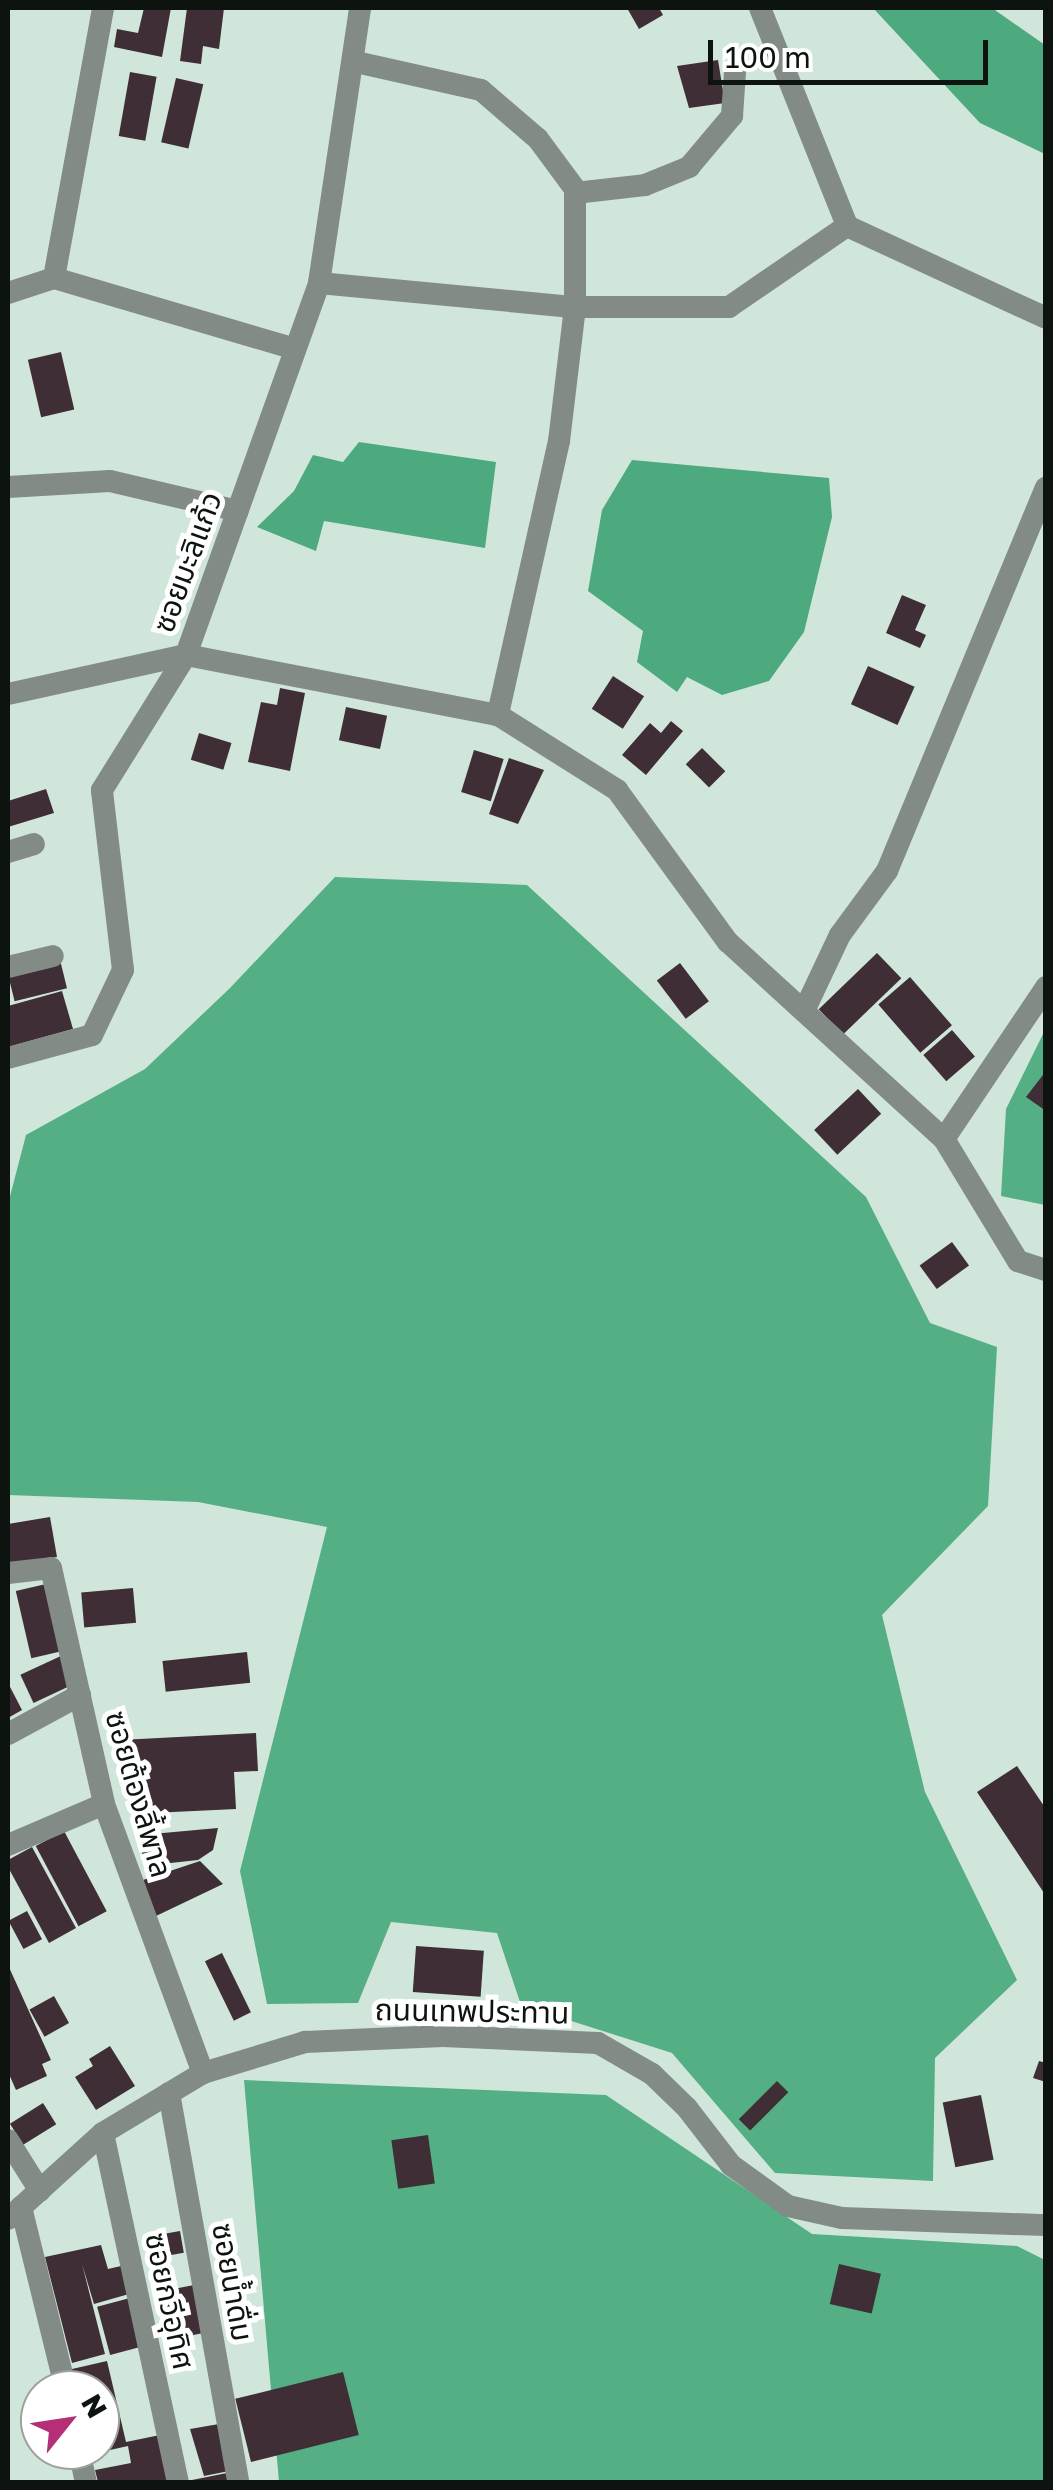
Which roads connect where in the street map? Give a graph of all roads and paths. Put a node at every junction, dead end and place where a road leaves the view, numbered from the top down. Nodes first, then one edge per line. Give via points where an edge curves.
1 (103, 8) edge
2 (360, 8) edge
3 (760, 8) edge
4 (356, 62) junction
5 (735, 72) dead end
6 (576, 193) junction
7 (847, 226) junction
8 (54, 278) junction
9 (319, 283) junction
10 (8, 293) edge
11 (575, 308) junction
12 (1046, 318) edge
13 (295, 349) junction
14 (8, 487) edge
15 (1046, 488) edge
16 (238, 511) junction
17 (186, 655) junction
18 (8, 694) edge
19 (498, 715) junction
20 (34, 844) dead end
21 (8, 852) edge
22 (52, 956) dead end
23 (8, 967) edge
24 (1046, 987) edge
25 (804, 1011) junction
26 (8, 1058) edge
27 (944, 1138) junction
28 (1046, 1270) edge
29 (8, 1574) edge
30 (80, 1694) junction
31 (8, 1734) edge
32 (104, 1804) junction
33 (8, 1845) edge
34 (203, 2073) junction
35 (169, 2093) junction
36 (103, 2133) junction
37 (8, 2140) edge
38 (40, 2191) junction
39 (14, 2213) edge
40 (1045, 2221) edge
41 (60, 2370) edge
42 (178, 2482) edge
43 (238, 2482) edge

1 - 8 street
2 - 4 street, ซอยมะลิแก้ว
3 - 7 street
4 - 6 street via 481,90 538,139
4 - 9 street, ซอยมะลิแก้ว
5 - 6 street via 732,116 688,167 644,185
6 - 11 street
7 - 11 street via 730,307
7 - 12 street
8 - 10 street
8 - 13 street
9 - 11 street
9 - 13 street, ซอยมะลิแก้ว
11 - 19 street via 558,441
13 - 16 street, ซอยมะลิแก้ว
14 - 16 street via 110,481
15 - 25 street via 887,872 840,935
16 - 17 street, ซอยมะลิแก้ว
17 - 18 street
17 - 19 street
17 - 26 street, ซอยมะลิแก้ว via 102,790 123,970 92,1035
19 - 25 street via 617,790 728,942
20 - 21 street
22 - 23 street
24 - 27 street
25 - 27 street
27 - 28 street via 1018,1260
29 - 30 street, ซอยต้องลี้พาล via 51,1568
30 - 31 street
30 - 32 street, ซอยต้องลี้พาล
32 - 33 street
32 - 34 street, ซอยต้องลี้พาล
34 - 35 street, ถนนเทพประทาน
34 - 40 street, ถนนเทพประทาน via 305,2042 443,2036 598,2043 652,2074 731,2166 788,2206 842,2218
35 - 36 street, ถนนเทพประทาน
35 - 43 street, ซอยน้ำดื่ม
36 - 38 street, ถนนเทพประทาน
36 - 42 street, ซอยกวีอุทิศ
37 - 38 street
38 - 39 street, ถนนเทพประทาน
39 - 41 street

